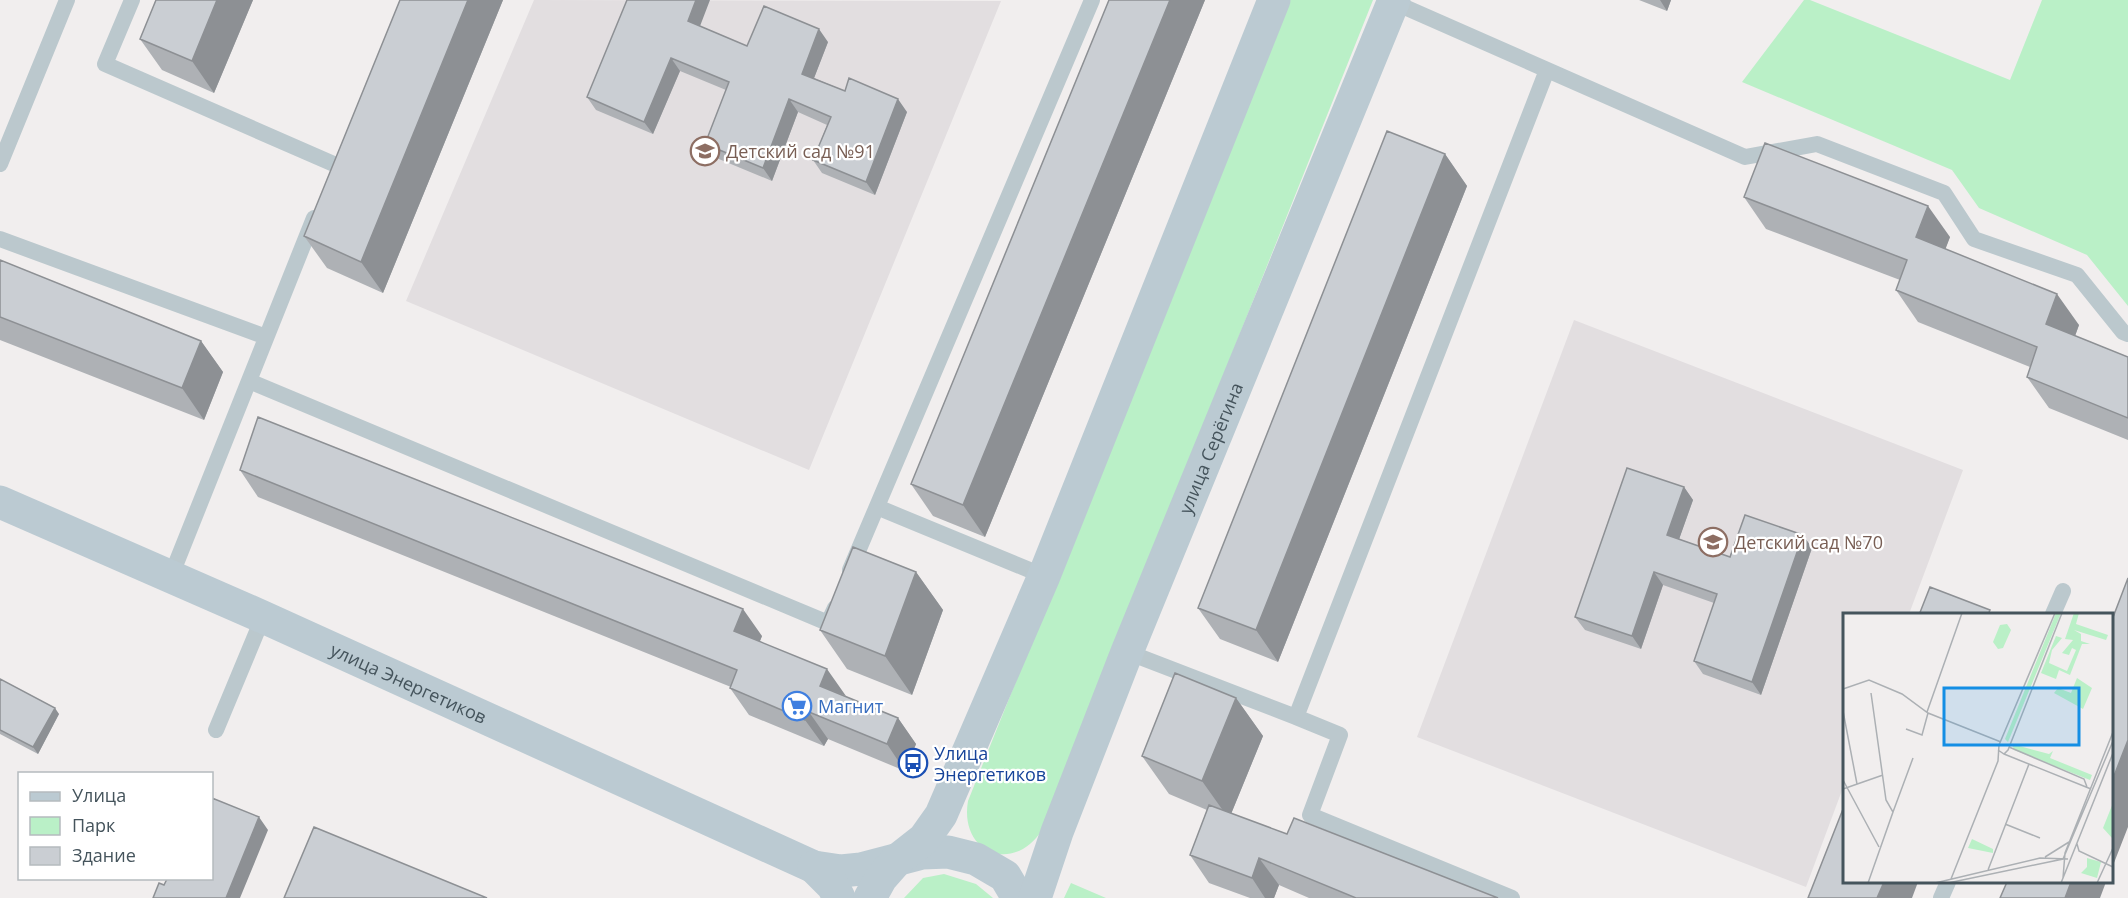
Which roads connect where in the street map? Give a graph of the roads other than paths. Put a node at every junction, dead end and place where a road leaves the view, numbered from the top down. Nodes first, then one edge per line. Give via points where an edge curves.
1 (67, 0) edge
2 (132, 0) edge
3 (1092, 0) edge
4 (1274, 0) edge
5 (1393, 1) edge
6 (1547, 70) junction
7 (0, 164) edge
8 (336, 165) edge
9 (318, 208) edge
10 (0, 239) edge
11 (2128, 334) edge
12 (266, 337) junction
13 (249, 381) junction
14 (0, 502) edge
15 (877, 507) junction
16 (171, 576) junction
17 (1044, 576) junction
18 (2063, 591) dead end
19 (2054, 613) edge
20 (263, 617) junction
21 (1128, 652) junction
22 (1296, 717) junction
23 (216, 730) dead end
24 (896, 861) junction
25 (814, 867) junction
26 (1948, 883) edge
27 (839, 898) edge
28 (870, 898) edge
29 (1018, 898) edge
30 (1035, 898) edge
31 (1512, 898) edge
32 (1941, 898) edge

1 - 7 lane
2 - 8 lane via 105,64
3 - 15 lane
4 - 17 main road
5 - 6 lane
5 - 21 main road, улица Серёгина
6 - 11 lane via 1744,157 1817,144 1944,193 1974,239 2077,275
6 - 22 lane
9 - 12 lane
10 - 12 lane
12 - 13 lane
13 - 15 lane via 828,623
13 - 16 lane
14 - 16 main road, улица Энергетиков
15 - 17 lane
16 - 20 main road, улица Энергетиков
17 - 24 main road via 941,815 924,839
18 - 19 lane
20 - 23 lane
20 - 25 main road, улица Энергетиков
21 - 22 lane
21 - 30 main road, улица Серёгина
22 - 31 lane via 1340,735 1310,815
24 - 25 main road via 841,871
24 - 28 main road
24 - 29 main road via 922,853 948,852 976,859 1005,876
25 - 27 main road
26 - 32 lane

